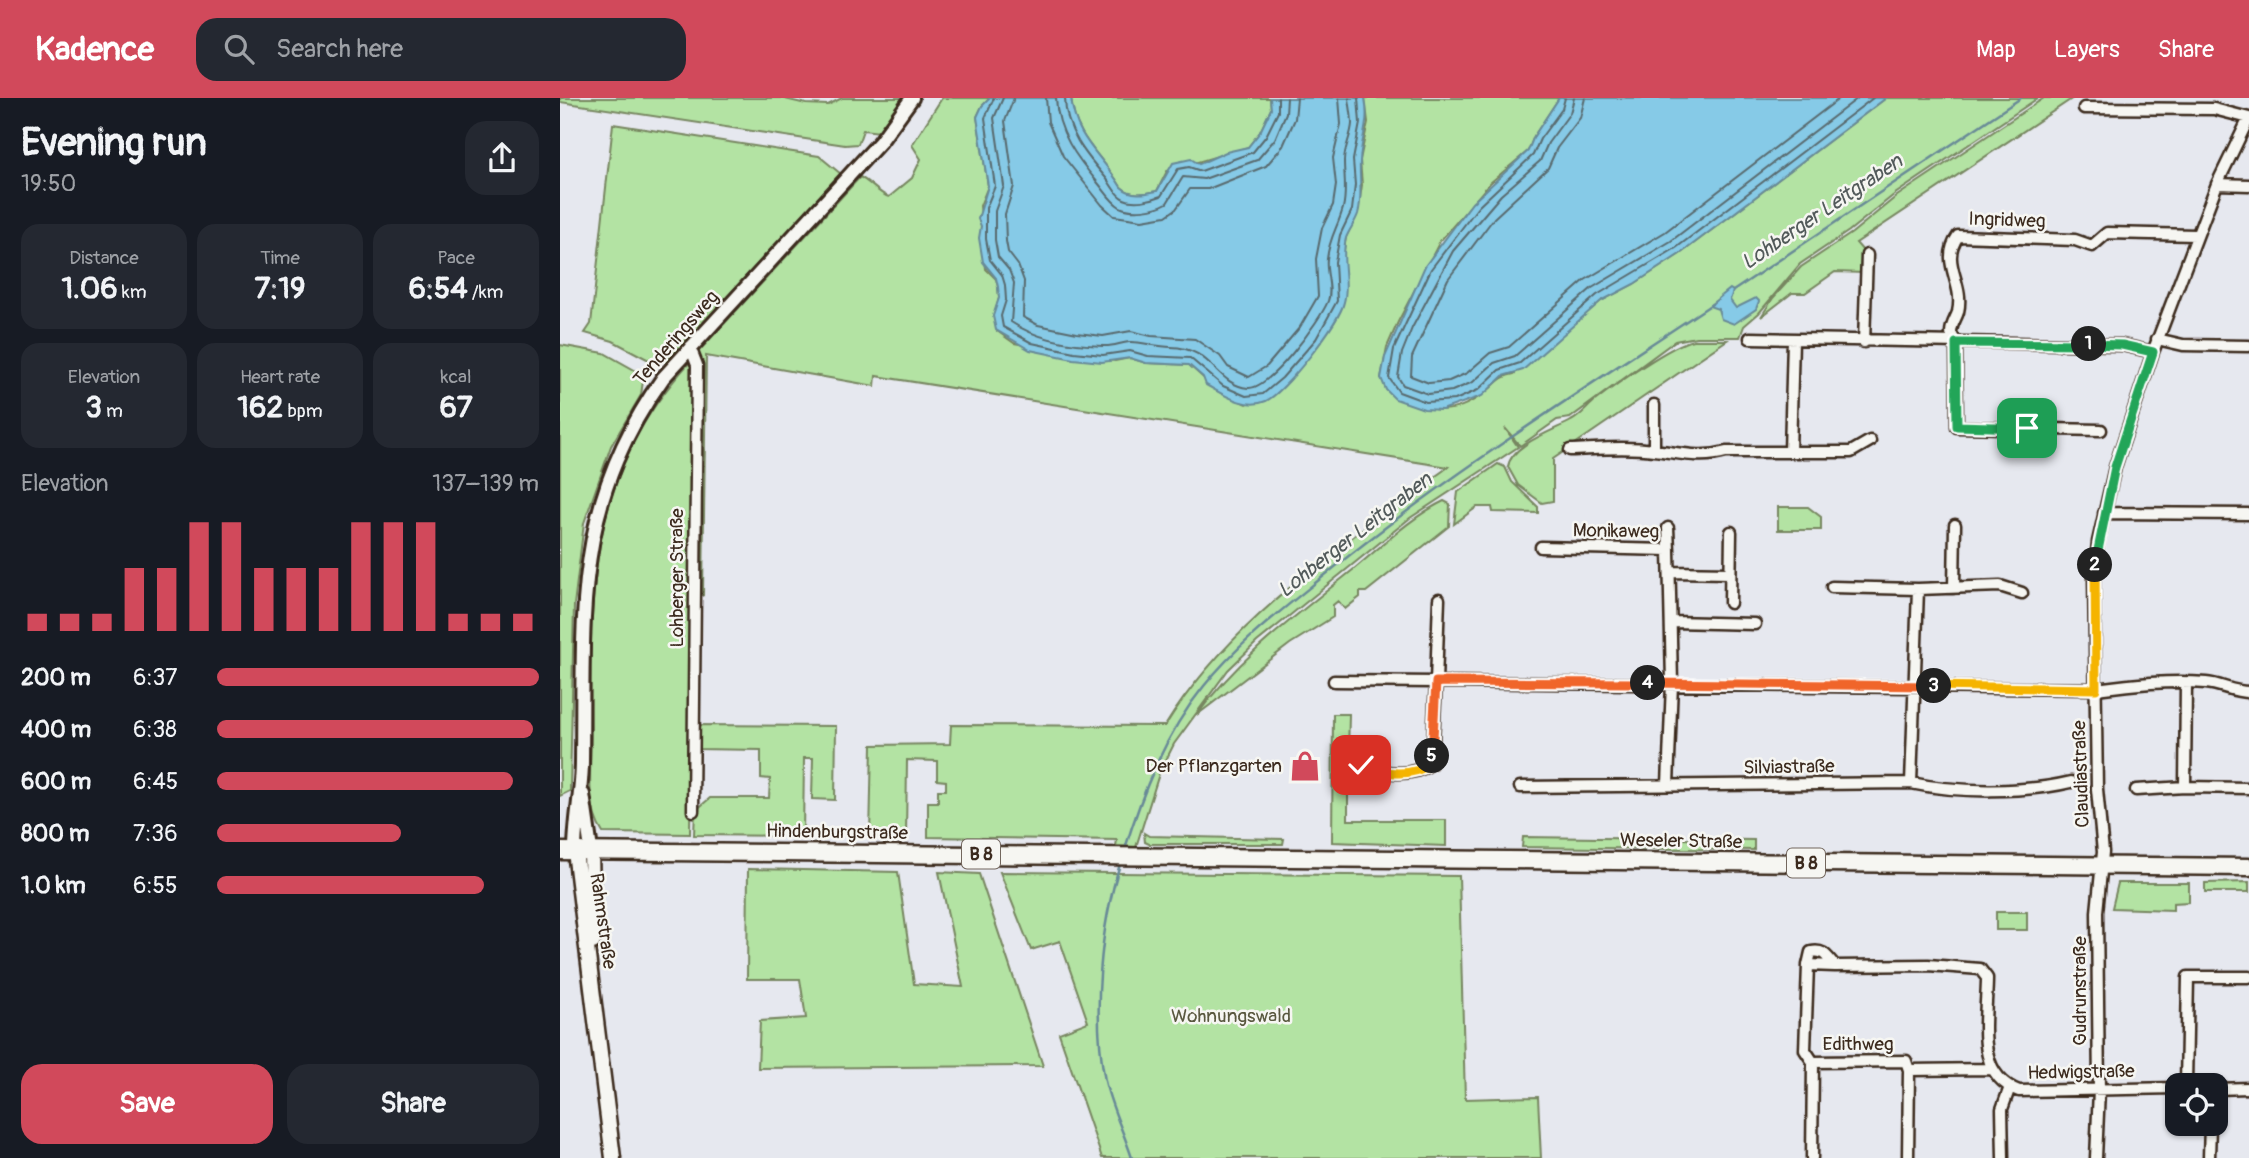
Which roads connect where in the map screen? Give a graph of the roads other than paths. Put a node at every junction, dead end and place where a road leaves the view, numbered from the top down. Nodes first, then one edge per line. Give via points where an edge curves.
1 (912, 98) edge
2 (2084, 108) dead end
3 (2249, 118) edge
4 (2217, 184) junction
5 (2249, 185) edge
6 (2196, 235) junction
7 (1867, 255) dead end
8 (1750, 338) dead end
9 (2157, 339) junction
10 (1793, 340) junction
11 (1864, 342) junction
12 (1956, 343) junction
13 (2249, 346) edge
14 (690, 347) junction
15 (2153, 352) junction
16 (1654, 405) dead end
17 (2101, 430) dead end
18 (1870, 441) dead end
19 (1570, 450) dead end
20 (1654, 450) junction
21 (1790, 452) junction
22 (2104, 513) junction
23 (2249, 514) edge
24 (1955, 525) dead end
25 (1668, 528) dead end
26 (1731, 532) dead end
27 (1541, 547) dead end
28 (1669, 550) junction
29 (1671, 572) junction
30 (1730, 573) junction
31 (1832, 587) dead end
32 (1954, 588) junction
33 (1918, 589) junction
34 (2022, 593) dead end
35 (1439, 599) dead end
36 (1730, 603) dead end
37 (1671, 622) junction
38 (1755, 624) dead end
39 (1334, 681) dead end
40 (1436, 682) junction
41 (2186, 682) junction
42 (1672, 683) junction
43 (1912, 686) junction
44 (2096, 689) junction
45 (2249, 692) edge
46 (1361, 765) dead end
47 (2071, 782) dead end
48 (1911, 783) junction
49 (1668, 785) junction
50 (1520, 786) dead end
51 (2185, 787) junction
52 (2249, 788) edge
53 (2136, 790) dead end
54 (693, 811) dead end
55 (575, 851) edge
56 (1113, 856) joint
57 (2102, 866) junction
58 (2249, 867) edge
59 (2249, 978) edge
60 (1813, 1062) junction
61 (1991, 1069) junction
62 (1909, 1070) junction
63 (2186, 1073) edge
64 (2010, 1087) junction
65 (2165, 1088) edge
66 (2249, 1088) edge
67 (2228, 1089) edge
68 (2099, 1090) junction
69 (2210, 1136) edge
70 (613, 1158) edge
71 (1812, 1158) edge
72 (1908, 1158) edge
73 (2003, 1158) edge
74 (2096, 1158) edge
75 (2209, 1158) edge

1 - 14 street, Tenderingsweg via 886,135
2 - 3 street, Claudiastraße via 2214,109
3 - 4 street, Claudiastraße
4 - 5 street
4 - 6 street, Claudiastraße
6 - 9 street, Claudiastraße
6 - 12 street, Ingridweg via 2107,233 2092,246 2075,240 1958,236 1950,248 1957,282 1958,311 1951,333
7 - 11 street
8 - 10 street
9 - 13 street via 2183,345
9 - 15 street, Claudiastraße
10 - 11 street
10 - 21 street
11 - 12 street
12 - 15 street via 2122,345
12 - 17 street via 1957,426
14 - 54 street, Lohberger Straße via 697,365
14 - 55 street, Tenderingsweg via 637,414 595,517 585,580 582,784
15 - 22 street, Claudiastraße
16 - 20 street
18 - 21 street via 1852,452
19 - 20 street
20 - 21 street via 1711,456
22 - 23 street
22 - 44 street, Claudiastraße via 2094,578
24 - 32 street
25 - 28 street
26 - 30 street
27 - 28 street, Monikaweg
28 - 29 street, Monikaweg
29 - 30 street
29 - 37 street, Monikaweg
30 - 36 street
31 - 33 street
32 - 33 street
32 - 34 street via 2000,586
33 - 43 street
35 - 40 street
37 - 38 street
37 - 42 street, Monikaweg
39 - 40 street
40 - 42 street
40 - 46 street via 1432,763 1421,772 1380,772
41 - 44 street
41 - 45 street
41 - 51 street
42 - 43 street
42 - 49 street
43 - 44 street
43 - 48 street
44 - 57 street, Claudiastraße
47 - 48 street, Silviastraße via 2043,789
48 - 49 street, Silviastraße
49 - 50 street, Silviastraße
51 - 52 street
51 - 53 street
55 - 56 main road, Hindenburgstraße / B 8
55 - 70 main road, Rahmstraße
56 - 57 main road, Weseler Straße / B 8
57 - 58 main road, Weseler Straße / B 8
57 - 68 street, Gudrunstraße via 2097,912
59 - 63 street via 2188,977
60 - 61 street via 1805,1050 1808,965 1811,952 1818,951 1835,966 1980,969 1987,978 1986,1053
60 - 62 street, Edithweg via 1906,1061
60 - 71 street, Edithweg
61 - 62 street, Edithweg
61 - 64 street, Hedwigstraße
62 - 72 street, Edithweg
64 - 68 street, Hedwigstraße via 2019,1091
64 - 73 street via 2002,1109
65 - 68 street, Hedwigstraße
66 - 67 street
68 - 74 street, Gudrunstraße
69 - 75 street

